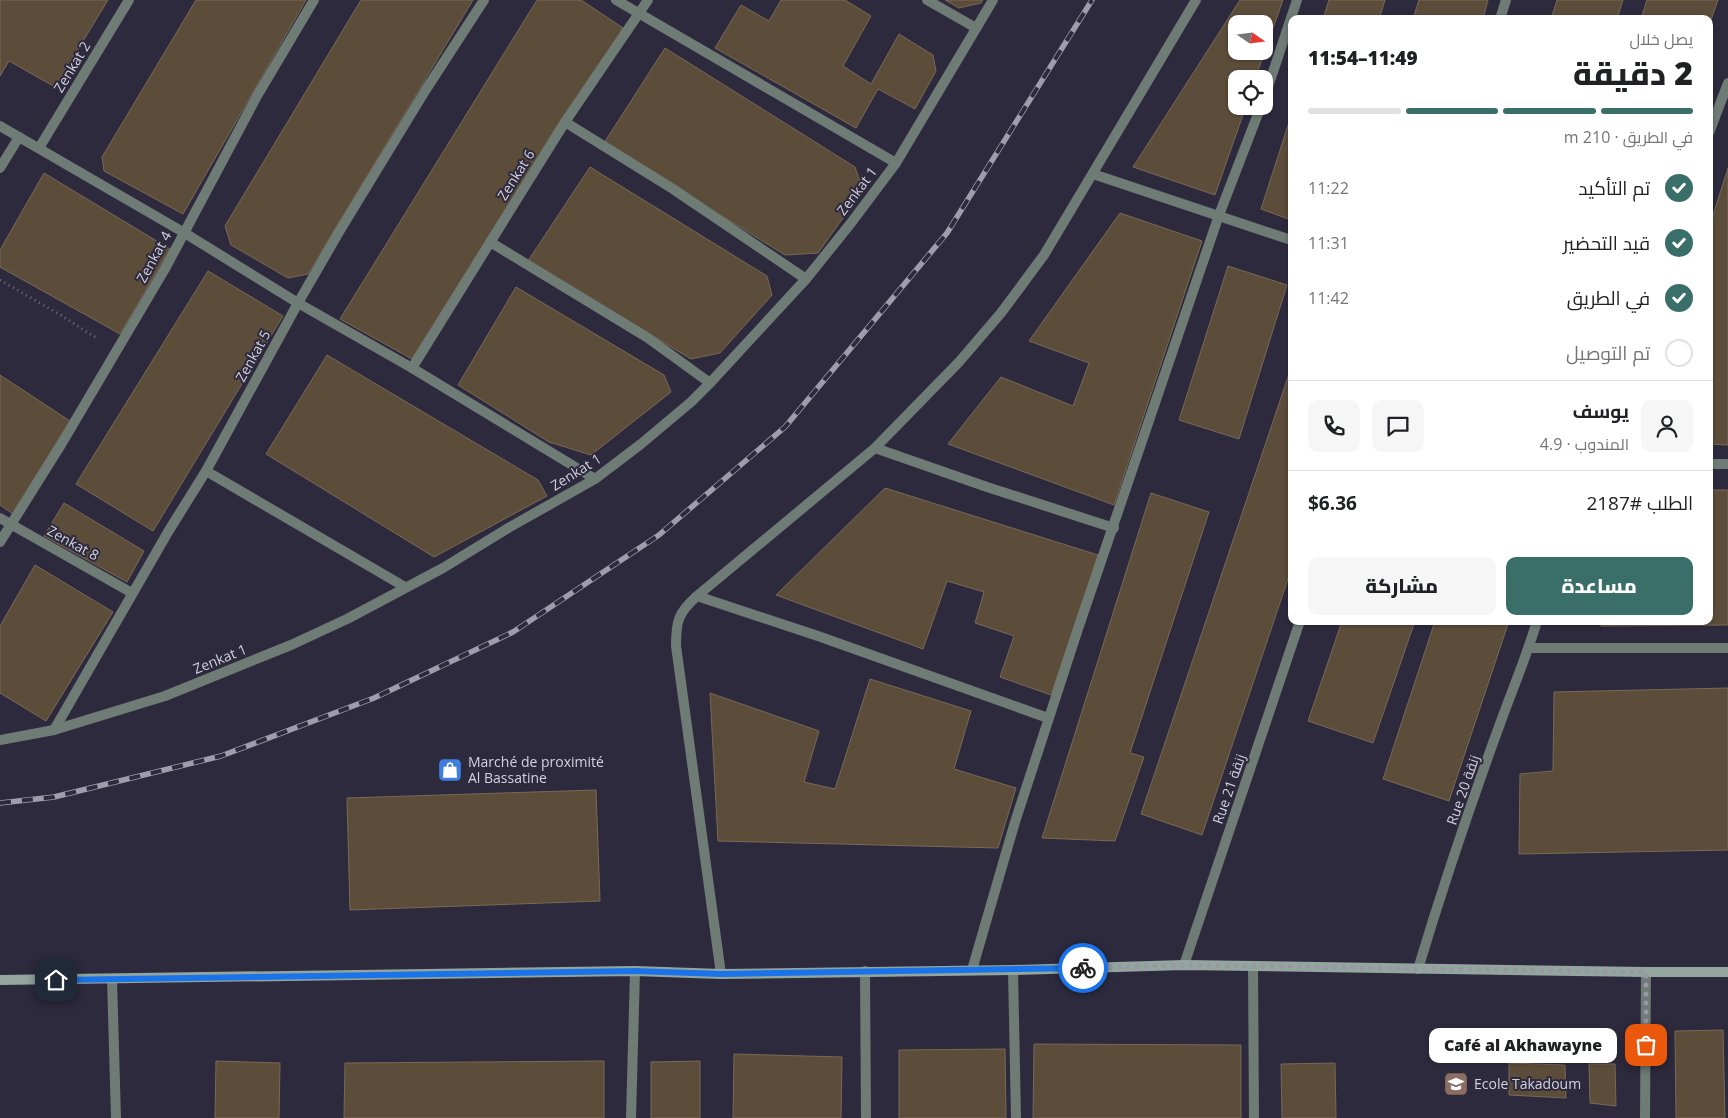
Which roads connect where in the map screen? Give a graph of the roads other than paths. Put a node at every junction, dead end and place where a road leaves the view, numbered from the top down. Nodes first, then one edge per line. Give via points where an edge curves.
1 (128, 0) edge
2 (314, 0) edge
3 (484, 0) edge
4 (616, 0) edge
5 (648, 0) edge
6 (927, 0) edge
7 (993, 0) edge
8 (1196, 0) edge
9 (1297, 0) edge
10 (1506, 0) edge
11 (638, 14) junction
12 (1292, 15) edge
13 (1501, 15) edge
14 (1288, 27) edge
15 (976, 28) junction
16 (1273, 73) edge
17 (1728, 83) edge
18 (1258, 115) edge
19 (565, 122) junction
20 (1713, 122) edge
21 (0, 126) edge
22 (19, 137) junction
23 (39, 148) junction
24 (896, 164) junction
25 (0, 168) edge
26 (1093, 174) junction
27 (1219, 215) junction
28 (183, 232) junction
29 (1288, 239) edge
30 (490, 242) junction
31 (806, 278) junction
32 (298, 303) junction
33 (412, 368) junction
34 (710, 383) junction
35 (875, 448) junction
36 (1713, 464) edge
37 (1728, 464) edge
38 (206, 471) junction
39 (595, 479) junction
40 (0, 518) edge
41 (10, 524) junction
42 (1114, 528) junction
43 (0, 542) edge
44 (405, 587) junction
45 (132, 593) junction
46 (697, 596) junction
47 (1299, 625) edge
48 (1536, 625) edge
49 (1529, 648) junction
50 (1728, 648) edge
51 (1048, 718) junction
52 (54, 730) junction
53 (0, 740) edge
54 (1184, 965) junction
55 (1253, 966) junction
56 (1418, 969) junction
57 (972, 970) junction
58 (1013, 970) junction
59 (635, 971) junction
60 (865, 971) junction
61 (1646, 972) junction
62 (1728, 972) edge
63 (721, 974) junction
64 (112, 979) junction
65 (0, 980) edge
66 (116, 1118) edge
67 (631, 1118) edge
68 (866, 1118) edge
69 (1016, 1118) edge
70 (1254, 1118) edge
71 (1645, 1118) edge

1 - 23 street, Zenkat 2
2 - 28 street, Zenkat 4
3 - 32 street, Zenkat 5 via 420,99
4 - 11 street
5 - 11 street, Zenkat 6
6 - 15 street
7 - 15 street, Zenkat 1
8 - 26 street
9 - 12 street
10 - 13 street
11 - 19 street, Zenkat 6
11 - 24 street
14 - 16 street
15 - 24 street, Zenkat 1
17 - 20 street
18 - 27 street
19 - 30 street, Zenkat 6
19 - 31 street
21 - 22 street
22 - 23 street
22 - 25 street
23 - 28 street
24 - 31 street, Zenkat 1
26 - 27 street
26 - 35 street via 1044,255 1001,313 959,362
27 - 29 street
27 - 42 street
28 - 32 street
28 - 41 street, Zenkat 4 via 117,351
30 - 33 street, Zenkat 6
30 - 34 street via 648,338
31 - 34 street, Zenkat 1
32 - 33 street
32 - 38 street, Zenkat 5
33 - 39 street
34 - 39 street, Zenkat 1 via 692,402
35 - 42 street
35 - 46 street
36 - 37 street
38 - 44 street
38 - 45 street, Zenkat 5
39 - 44 street, Zenkat 1
40 - 41 street, Zenkat 8
41 - 43 street, Zenkat 4
41 - 45 street, Zenkat 8
42 - 51 street
44 - 52 street, Zenkat 1 via 291,646 165,696
45 - 52 street, Zenkat 5
46 - 51 street
46 - 63 street via 682,611 676,627 676,646
47 - 54 street, Rue 21 زنقة
48 - 49 street, Rue 20 زنقة
49 - 50 street
49 - 56 street, Rue 20 زنقة via 1443,886
51 - 57 street
52 - 53 street, Zenkat 1
54 - 55 main road
54 - 58 main road
55 - 56 main road
55 - 70 street
56 - 61 main road
57 - 58 main road
57 - 60 main road
58 - 69 street
59 - 63 main road
59 - 64 main road
59 - 67 street
60 - 63 main road
60 - 68 street
61 - 62 main road
61 - 71 street
64 - 65 main road
64 - 66 street

